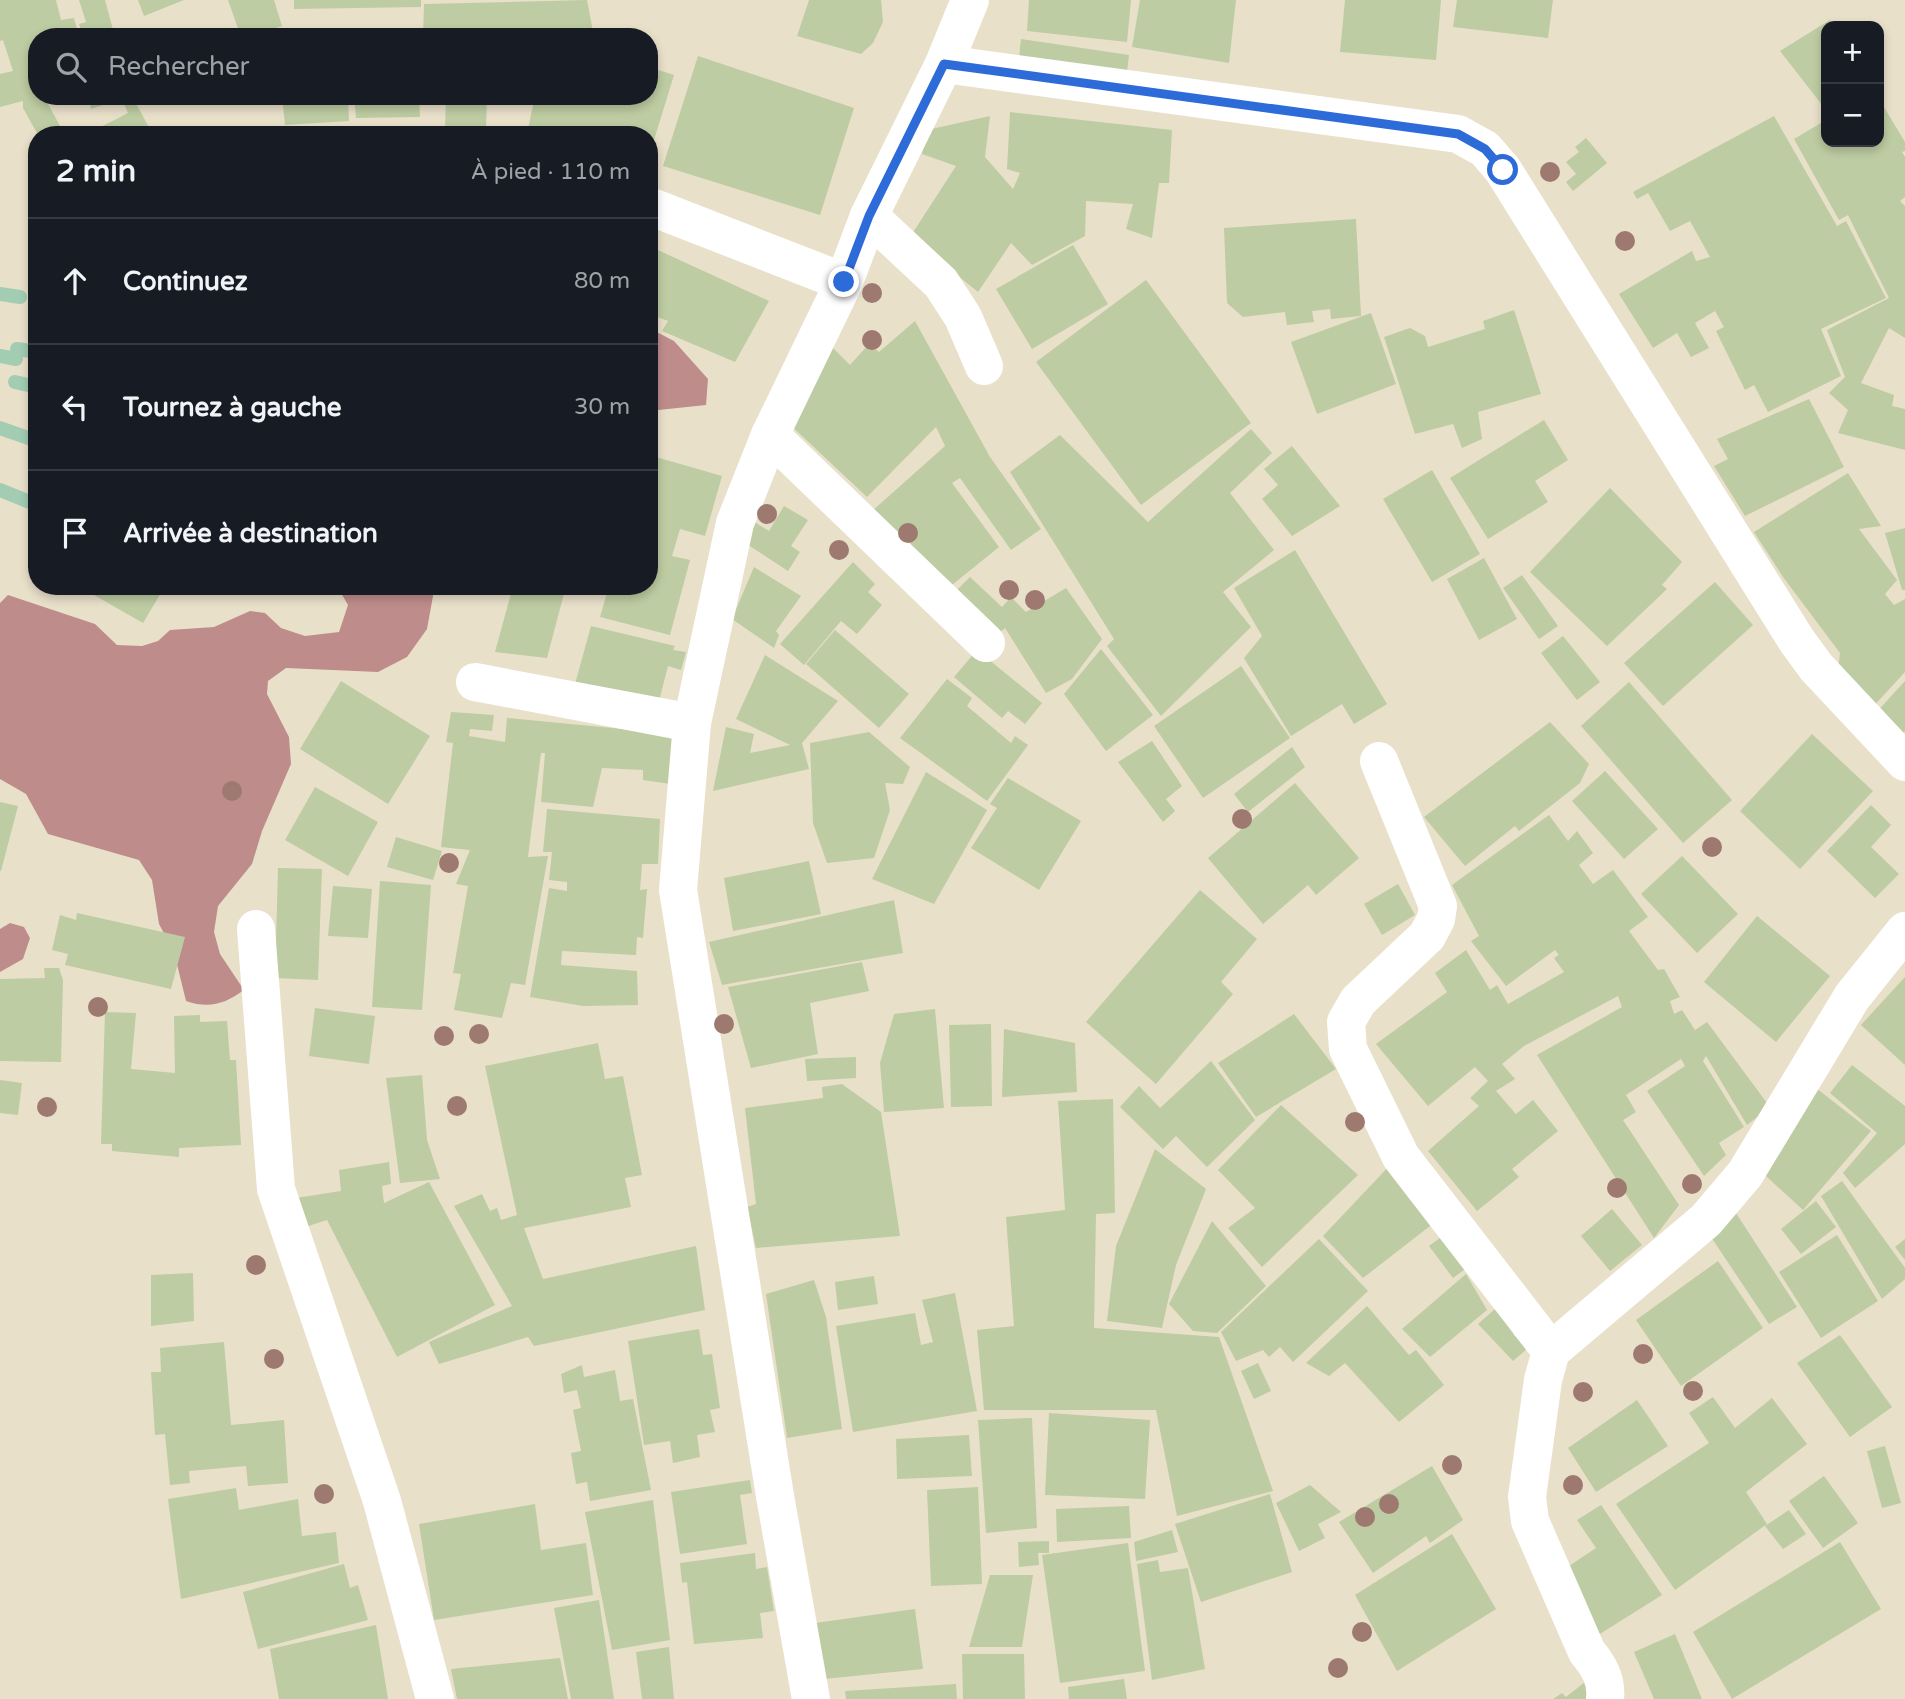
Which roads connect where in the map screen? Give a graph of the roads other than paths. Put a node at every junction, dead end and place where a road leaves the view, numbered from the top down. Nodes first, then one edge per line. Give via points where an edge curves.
1 (970, 0) edge
2 (944, 64) junction
3 (658, 210) edge
4 (869, 216) junction
5 (844, 282) junction
6 (984, 366) dead end
7 (770, 435) junction
8 (986, 643) dead end
9 (475, 682) dead end
10 (692, 723) junction
11 (1380, 761) dead end
12 (1905, 762) edge
13 (256, 929) dead end
14 (1905, 931) edge
15 (1551, 1351) junction
16 (435, 1699) edge
17 (811, 1699) edge
18 (1605, 1699) edge

1 - 2 street
2 - 4 street
2 - 12 street via 1458,134 1485,149 1503,170 1815,667
3 - 5 street
4 - 5 street
4 - 6 street via 941,283 963,317
5 - 7 street
7 - 8 street
7 - 10 street via 735,523
9 - 10 street
10 - 17 street via 678,890
11 - 15 street via 1438,906 1427,936 1358,1002 1346,1022 1348,1049 1401,1157
13 - 16 street via 276,1189 382,1501
14 - 15 street via 1852,997 1745,1174 1706,1220
15 - 18 street via 1527,1497 1530,1521 1587,1652 1599,1665

